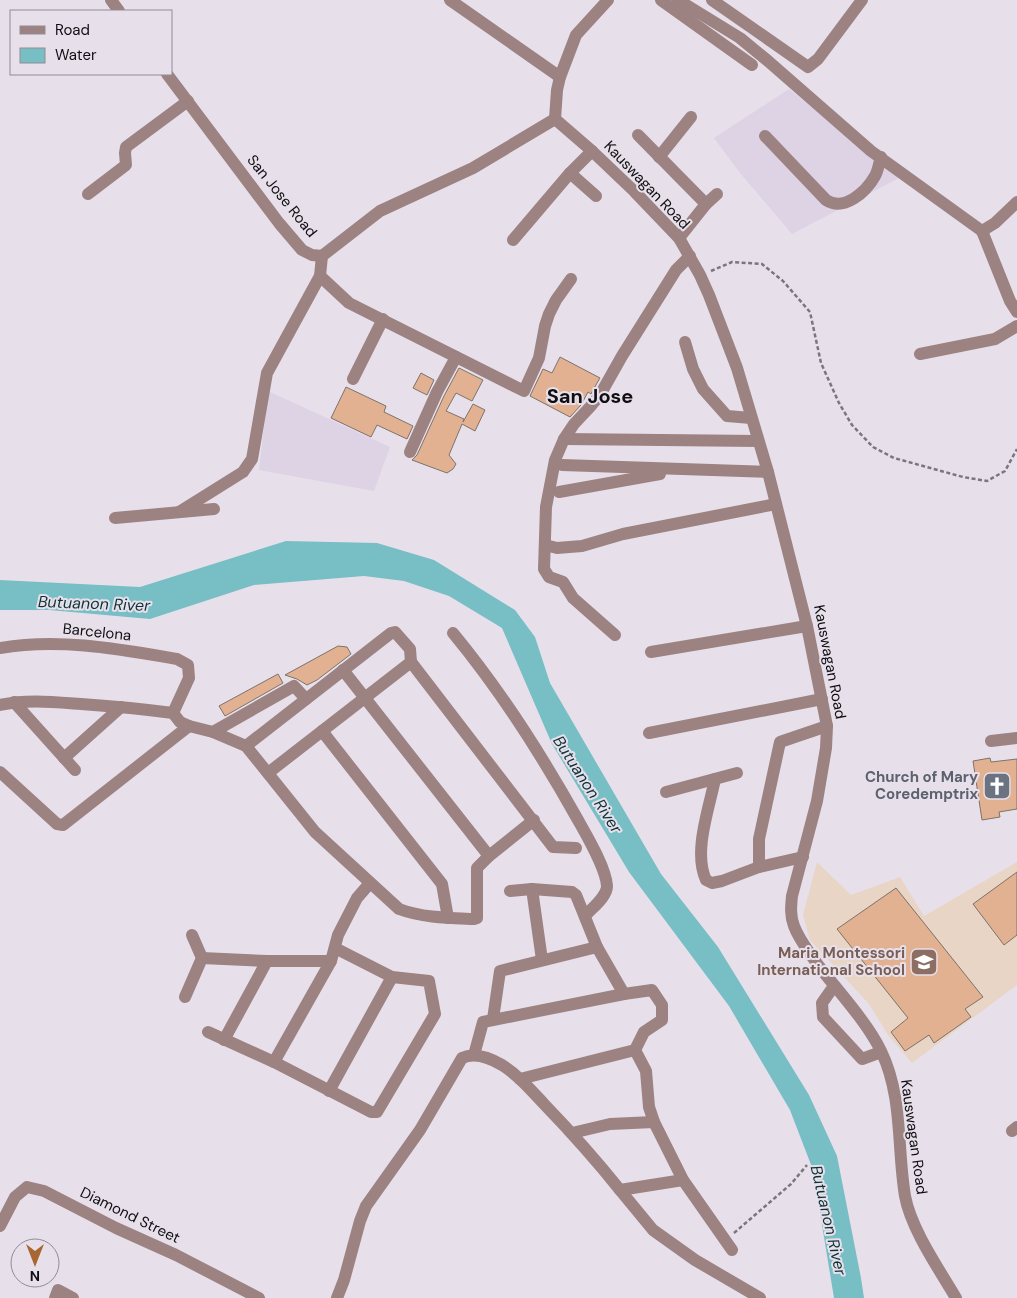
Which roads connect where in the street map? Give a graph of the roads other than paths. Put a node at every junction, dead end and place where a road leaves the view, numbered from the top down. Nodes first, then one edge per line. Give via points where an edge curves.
1 (111, 0) edge
2 (450, 0) edge
3 (608, 0) edge
4 (661, 0) edge
5 (678, 0) edge
6 (712, 0) edge
7 (862, 0) edge
8 (119, 10) edge
9 (752, 65) dead end
10 (168, 75) edge
11 (560, 77) junction
12 (188, 101) junction
13 (691, 117) dead end
14 (555, 119) junction
15 (638, 135) dead end
16 (765, 136) dead end
17 (592, 151) junction
18 (659, 156) junction
19 (881, 157) junction
20 (570, 173) junction
21 (88, 194) dead end
22 (717, 194) dead end
23 (596, 196) dead end
24 (1017, 202) edge
25 (706, 204) junction
26 (982, 231) junction
27 (679, 238) junction
28 (513, 240) dead end
29 (322, 256) junction
30 (690, 256) junction
31 (320, 276) junction
32 (571, 279) dead end
33 (1017, 312) edge
34 (383, 320) junction
35 (1017, 326) edge
36 (686, 342) dead end
37 (920, 354) dead end
38 (456, 357) junction
39 (353, 379) dead end
40 (751, 418) junction
41 (564, 439) junction
42 (758, 441) junction
43 (410, 452) dead end
44 (562, 465) dead end
45 (587, 466) junction
46 (685, 470) junction
47 (768, 472) junction
48 (585, 488) junction
49 (559, 492) dead end
50 (776, 504) junction
51 (214, 509) dead end
52 (178, 512) junction
53 (114, 518) dead end
54 (545, 544) junction
55 (808, 626) junction
56 (453, 633) dead end
57 (615, 635) dead end
58 (0, 648) edge
59 (652, 652) dead end
60 (411, 662) junction
61 (343, 670) junction
62 (364, 698) junction
63 (306, 699) junction
64 (822, 699) junction
65 (14, 702) junction
66 (0, 705) edge
67 (121, 707) junction
68 (173, 713) junction
69 (189, 726) junction
70 (827, 726) junction
71 (322, 731) junction
72 (213, 732) junction
73 (649, 733) dead end
74 (1017, 738) edge
75 (991, 741) dead end
76 (246, 746) junction
77 (64, 758) junction
78 (76, 770) dead end
79 (0, 772) edge
80 (268, 773) junction
81 (737, 774) dead end
82 (715, 779) junction
83 (666, 792) dead end
84 (534, 820) junction
85 (576, 848) dead end
86 (489, 856) junction
87 (803, 857) junction
88 (759, 867) junction
89 (370, 883) junction
90 (532, 889) junction
91 (510, 891) dead end
92 (586, 916) junction
93 (448, 918) junction
94 (192, 935) dead end
95 (597, 947) junction
96 (335, 948) junction
97 (202, 958) junction
98 (542, 960) junction
99 (267, 961) junction
100 (331, 961) junction
101 (392, 976) junction
102 (834, 986) junction
103 (624, 994) junction
104 (185, 997) dead end
105 (493, 1019) junction
106 (208, 1032) dead end
107 (224, 1040) junction
108 (635, 1050) junction
109 (881, 1052) junction
110 (474, 1055) junction
111 (274, 1062) junction
112 (520, 1079) junction
113 (329, 1091) junction
114 (654, 1122) junction
115 (572, 1133) junction
116 (683, 1180) junction
117 (620, 1190) junction
118 (0, 1226) edge
119 (728, 1245) road end
120 (55, 1298) edge
121 (73, 1298) edge
122 (259, 1298) edge
123 (337, 1298) edge
124 (760, 1298) edge
125 (956, 1298) edge

1 - 8 street
2 - 11 street
3 - 11 street via 576,35
4 - 9 street
5 - 19 street via 740,38
6 - 7 street via 808,67 818,59
10 - 12 street, San Jose Road
11 - 14 street
12 - 21 street via 126,147 126,165
12 - 29 street, San Jose Road via 302,250
13 - 18 street
14 - 17 street, Kauswagan Road
14 - 29 street, San Jose Road via 473,168 380,212
15 - 18 street
16 - 19 street via 832,204 852,200 867,188 876,175
17 - 20 street
17 - 27 street, Kauswagan Road
18 - 25 street
19 - 26 street
20 - 23 street
20 - 28 street
22 - 25 street
24 - 26 street
25 - 27 street
26 - 33 street
27 - 30 street, Kauswagan Road
29 - 31 street
30 - 40 street, Kauswagan Road via 737,368
30 - 41 street via 676,270 600,395
31 - 34 street via 349,303
31 - 52 street via 267,373 252,459 243,472
32 - 38 street via 549,314 539,358 524,391
34 - 38 street
34 - 39 street
35 - 37 street via 995,339
36 - 40 street via 693,369 703,389 727,416
38 - 43 street
40 - 42 street, Kauswagan Road
41 - 42 street
41 - 54 street via 555,460 546,507
42 - 47 street, Kauswagan Road
44 - 45 street
45 - 46 street
45 - 48 street
46 - 47 street
46 - 48 street
47 - 50 street, Kauswagan Road
48 - 49 street
50 - 54 street via 623,534 582,546 556,548
50 - 55 street, Kauswagan Road
51 - 52 street
52 - 53 street
54 - 57 street via 546,574 563,582 573,598
55 - 59 street
55 - 64 street, Kauswagan Road
56 - 92 street via 483,668 530,736 587,836 607,887 606,893
58 - 68 street, Barcelona via 49,644 97,646 177,659 188,665 189,678
60 - 61 street via 410,649 395,632
60 - 62 street
60 - 84 street
61 - 62 street
61 - 63 street
62 - 71 street
62 - 86 street
63 - 72 street via 294,686
63 - 76 street
64 - 70 street, Kauswagan Road
64 - 73 street
65 - 66 street
65 - 67 street
65 - 77 street
67 - 68 street
67 - 77 street
68 - 69 street via 180,722
69 - 72 street
69 - 79 street via 63,825 57,824
70 - 87 street, Kauswagan Road via 822,776
70 - 88 street via 780,742 759,839
71 - 80 street
71 - 93 street via 442,884
72 - 76 street
74 - 75 street
76 - 80 street
77 - 78 street
80 - 89 street via 315,832
81 - 82 street
82 - 83 street
82 - 88 street via 700,851 701,870 706,880 722,882
84 - 85 street via 553,847
84 - 86 street
86 - 93 street via 476,870 477,918
87 - 88 street
87 - 102 street, Kauswagan Road via 792,896 794,926
89 - 93 street via 399,909 412,914
89 - 96 street via 357,898
90 - 91 street
90 - 92 street via 572,892
90 - 98 street
92 - 95 street
94 - 97 street
95 - 98 street
95 - 103 street
96 - 100 street
96 - 101 street
97 - 99 street
97 - 104 street
98 - 105 street via 500,971
99 - 100 street
99 - 107 street
100 - 111 street
101 - 113 street
101 - 113 street via 429,981 435,1014 377,1112
102 - 109 street, Kauswagan Road
102 - 109 street via 822,1003 823,1017 862,1059
103 - 105 street
103 - 108 street via 652,990 662,1004 662,1020 644,1032
105 - 110 street via 483,1022
106 - 107 street
107 - 111 street
108 - 112 street
108 - 114 street via 646,1071 649,1107
109 - 125 street, Kauswagan Road via 894,1092 905,1197 910,1215
110 - 112 street via 488,1058
110 - 123 street via 462,1058 420,1130 366,1206
111 - 113 street
112 - 115 street
114 - 115 street via 610,1124
114 - 116 street
115 - 117 street
116 - 117 street
116 - 119 street
117 - 124 street via 653,1230 695,1260
118 - 122 street, Diamond Street via 15,1197 27,1187 44,1191
120 - 121 street via 58,1290

